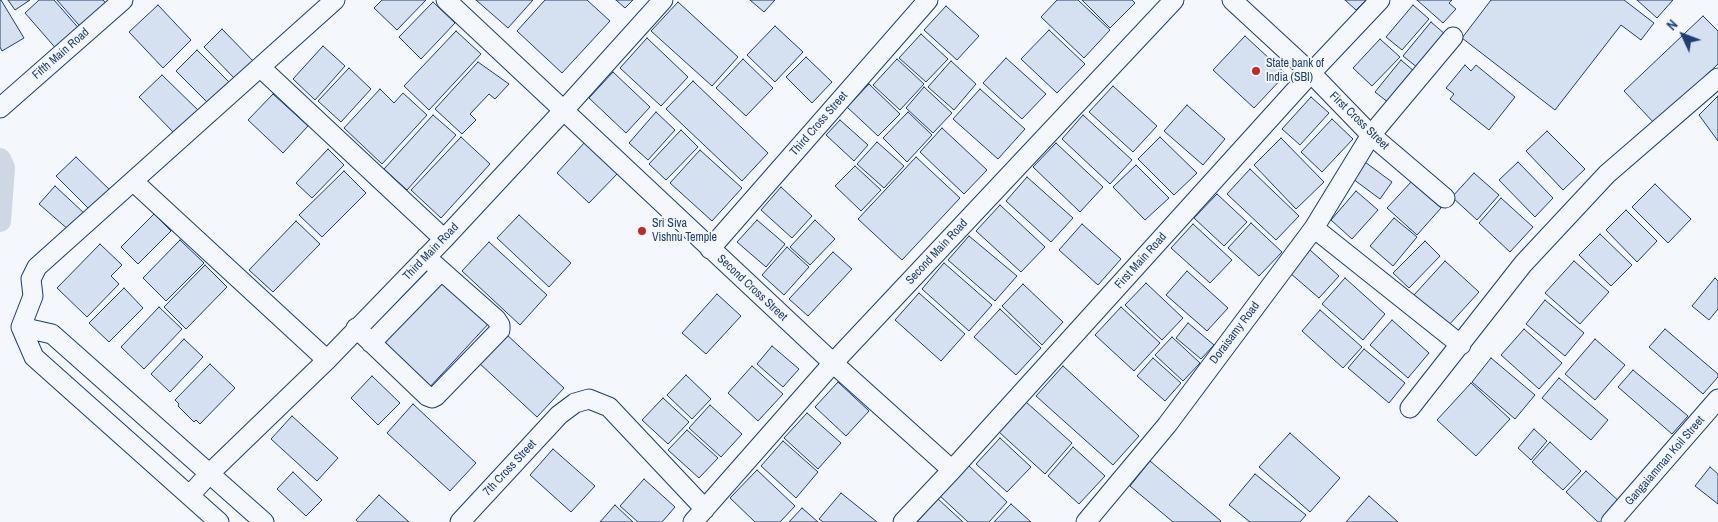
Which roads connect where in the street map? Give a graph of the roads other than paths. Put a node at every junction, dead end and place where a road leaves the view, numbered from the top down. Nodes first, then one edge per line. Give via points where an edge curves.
1 (123, 0) edge
2 (335, 0) edge
3 (446, 0) edge
4 (663, 0) edge
5 (928, 0) edge
6 (1174, 0) edge
7 (1232, 0) edge
8 (1380, 0) edge
9 (1453, 37) dead end
10 (260, 67) junction
11 (1311, 73) junction
12 (1718, 78) edge
13 (0, 108) edge
14 (563, 111) junction
15 (1371, 135) junction
16 (134, 182) junction
17 (1445, 198) dead end
18 (1314, 228) junction
19 (444, 239) junction
20 (710, 248) junction
21 (426, 257) junction
22 (441, 271) junction
23 (21, 327) junction
24 (356, 328) junction
25 (372, 343) junction
26 (1461, 345) junction
27 (327, 360) junction
28 (832, 363) junction
29 (1718, 399) edge
30 (1410, 408) dead end
31 (952, 470) junction
32 (210, 473) junction
33 (190, 496) junction
34 (699, 516) edge
35 (219, 522) edge
36 (264, 522) edge
37 (460, 522) edge
38 (903, 522) edge
39 (1086, 522) edge
40 (1612, 522) edge

1 - 13 street, Fifth Main Road
2 - 10 street
3 - 14 street, Second Cross Street
4 - 14 street, Third Main Road
5 - 20 street, Third Cross Street
6 - 28 street, Second Main Road
7 - 11 street, First Cross Street
8 - 11 street, First Main Road
9 - 15 street, Doraisamy Road
10 - 16 street
10 - 19 street
11 - 15 street, First Cross Street
11 - 31 street, First Main Road
12 - 26 street via 1607,174 1523,264
14 - 19 street, Third Main Road
14 - 20 street, Second Cross Street
15 - 17 street, First Cross Street
15 - 18 street, Doraisamy Road
16 - 23 street via 38,267 31,279 33,296
16 - 27 street
18 - 26 street
18 - 39 street, Doraisamy Road via 1167,425
19 - 21 street, Third Main Road
20 - 28 street, Second Cross Street
21 - 22 street
21 - 24 street, Third Main Road
22 - 25 street
22 - 25 street via 500,325 500,330 481,350 432,398
23 - 32 street via 52,334
23 - 33 street via 34,358
24 - 25 street
24 - 27 street, Third Main Road
26 - 30 street
27 - 32 street, Third Main Road
28 - 31 street, Second Cross Street
28 - 34 street, Second Main Road
29 - 40 street, Gangaiamman Koil Street
31 - 38 street, First Main Road
32 - 33 street, Third Main Road
32 - 36 street
33 - 35 street
34 - 37 street, 7th Cross Street via 609,407 590,399 575,403 559,415

